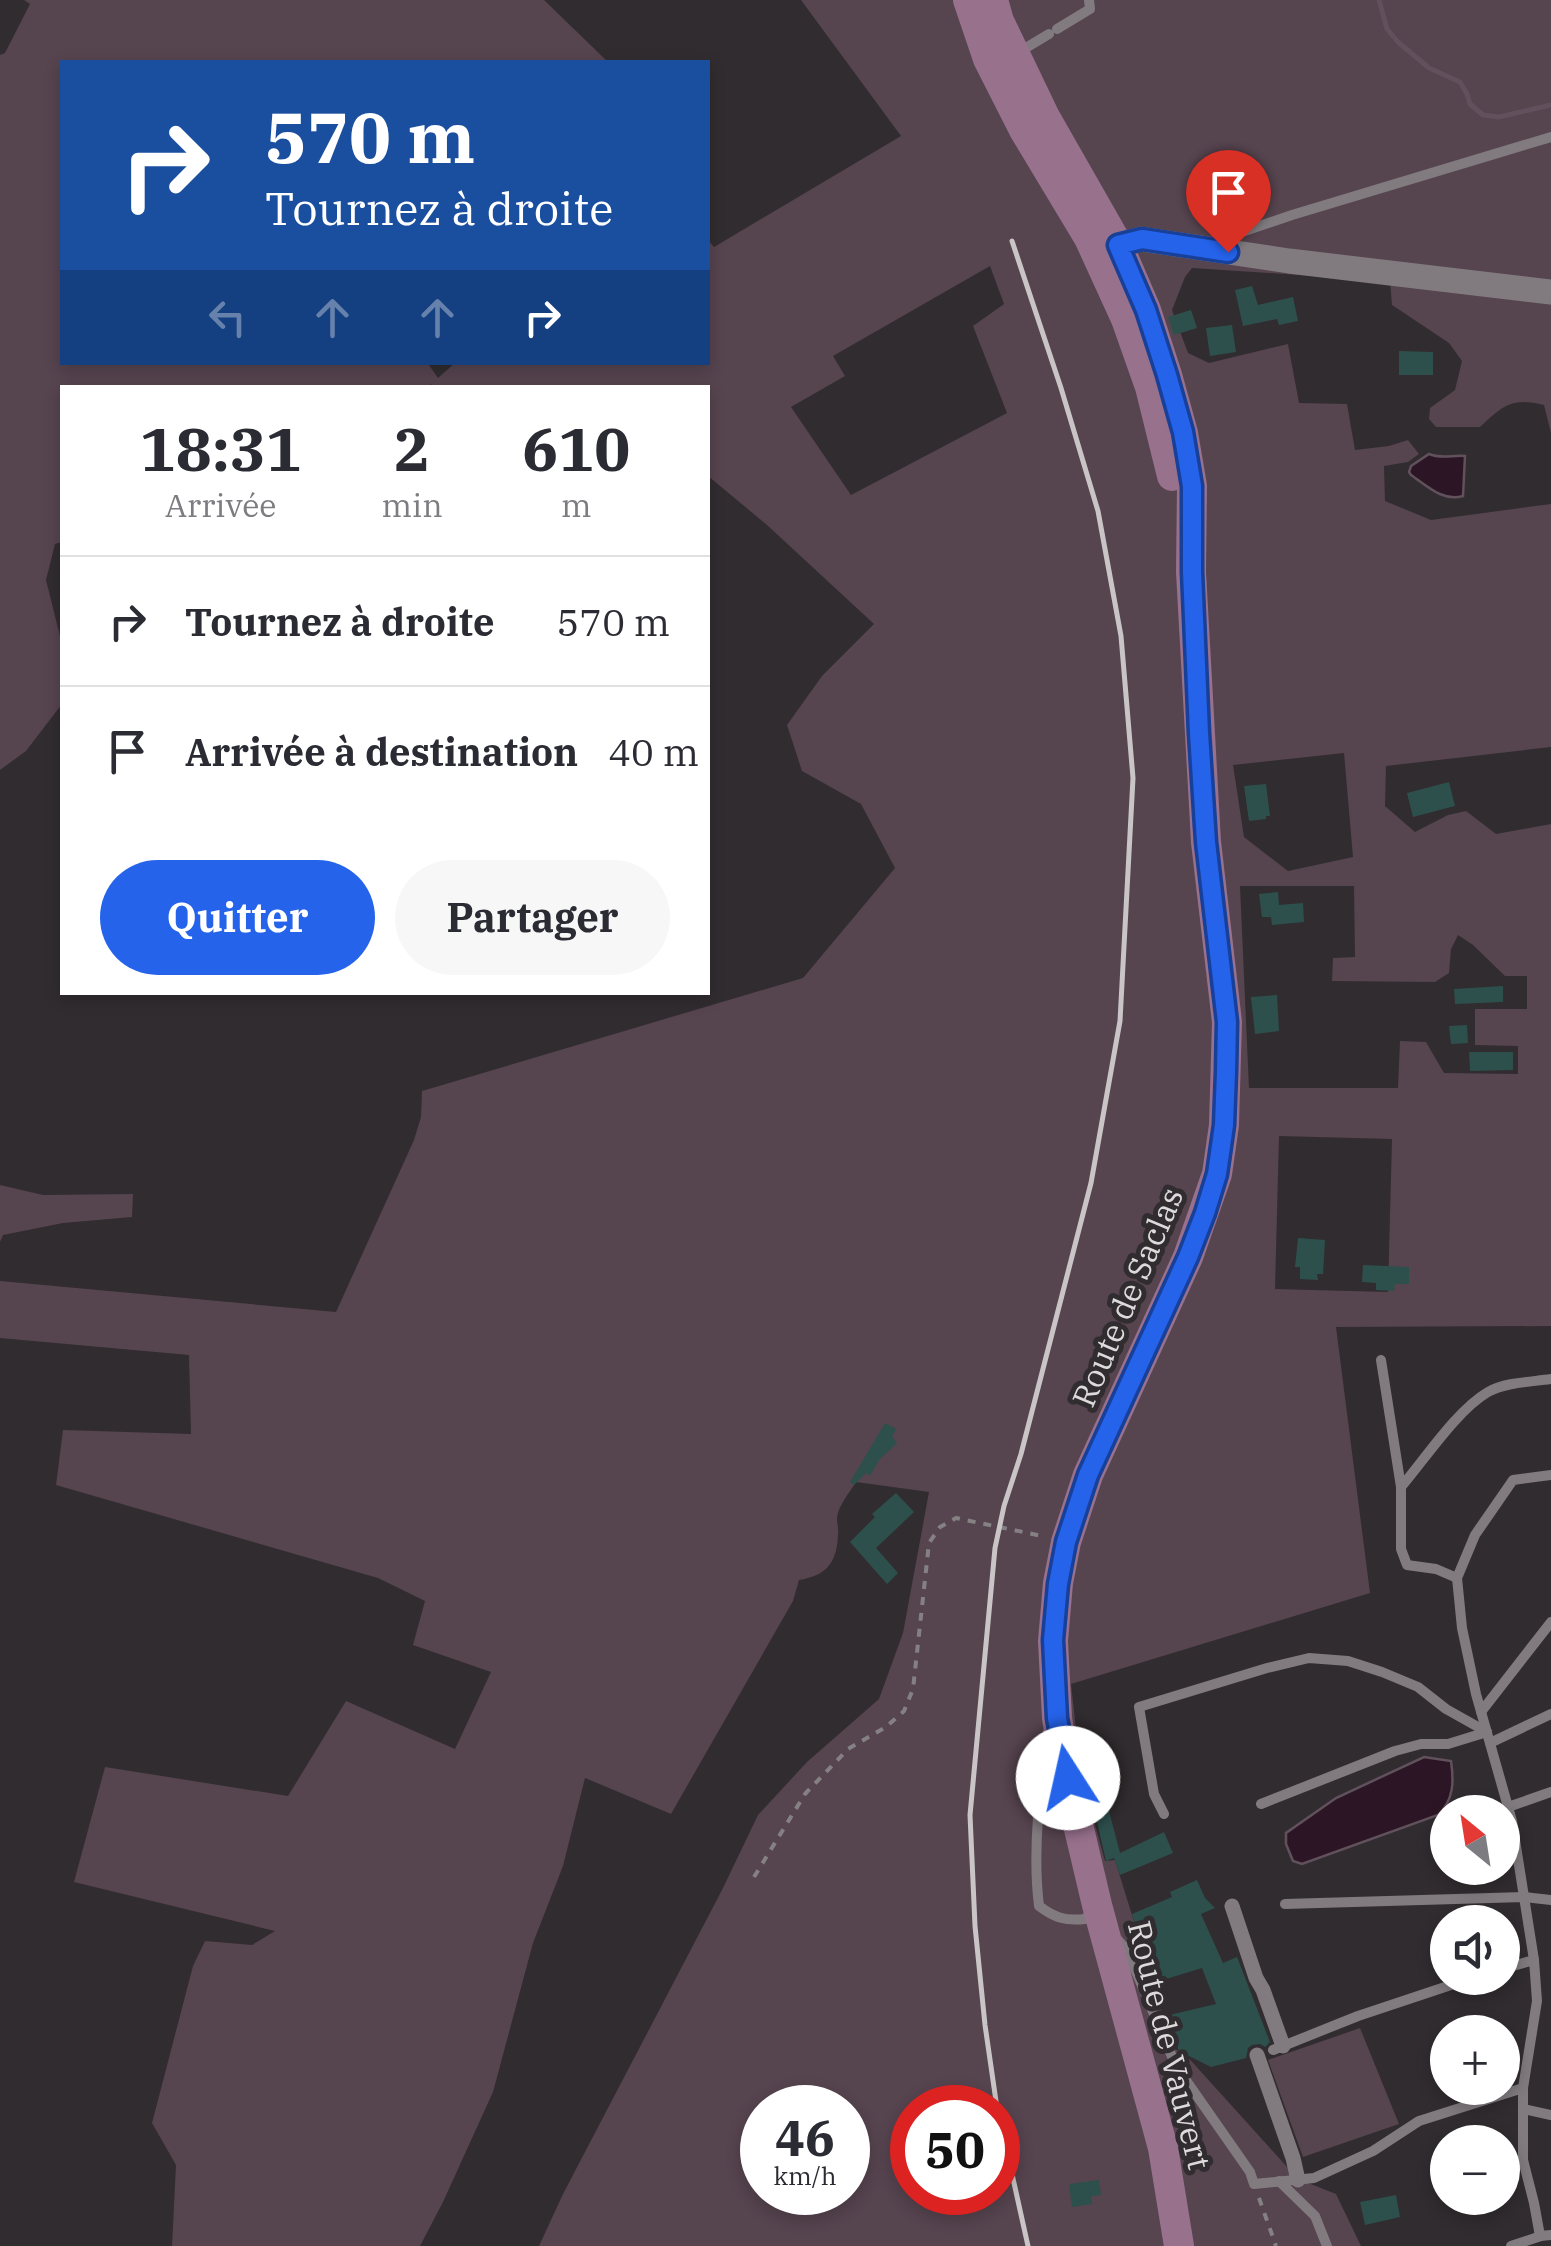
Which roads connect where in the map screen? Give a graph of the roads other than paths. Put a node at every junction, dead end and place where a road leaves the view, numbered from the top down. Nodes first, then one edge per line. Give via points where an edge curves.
1 (968, 0) edge
2 (994, 0) edge
3 (1089, 0) edge
4 (1014, 55) junction
5 (1551, 137) edge
6 (1103, 242) junction
7 (1197, 248) junction
8 (1551, 292) edge
9 (1381, 1360) dead end
10 (1551, 1379) edge
11 (1551, 1475) edge
12 (1401, 1487) junction
13 (1457, 1578) junction
14 (1551, 1622) edge
15 (1055, 1692) junction
16 (1481, 1712) junction
17 (1551, 1714) edge
18 (1489, 1737) junction
19 (1551, 1792) edge
20 (1505, 1795) edge
21 (1520, 1803) edge
22 (1260, 1804) dead end
23 (1164, 1814) dead end
24 (1088, 1861) joint
25 (1520, 1874) edge
26 (1524, 1897) junction
27 (1551, 1900) edge
28 (1285, 1904) dead end
29 (1232, 1906) dead end
30 (1095, 1916) junction
31 (1534, 1960) junction
32 (1520, 1964) edge
33 (1430, 1992) edge
34 (1537, 2001) junction
35 (1551, 2002) edge
36 (1271, 2050) junction
37 (1523, 2088) junction
38 (1523, 2108) junction
39 (1551, 2115) edge
40 (1298, 2180) junction
41 (1278, 2182) junction
42 (1546, 2236) edge
43 (1179, 2246) edge
44 (1327, 2246) edge
45 (1511, 2246) edge

1 - 6 main road, Route de Saclas via 1024,130
2 - 4 main road, Route de Saclas
3 - 4 lane via 1090,9
4 - 6 main road, Route de Saclas
5 - 7 lane
6 - 7 street via 1142,239
6 - 15 main road, Route de Saclas via 1146,310 1192,486 1206,842 1227,1022 1224,1125 1200,1228 1088,1475 1066,1542 1053,1640
7 - 8 street
9 - 12 lane
10 - 12 lane via 1486,1393
11 - 13 lane via 1513,1480 1474,1535
12 - 13 lane via 1406,1565
13 - 16 lane
14 - 16 lane
15 - 24 main road, Route de Saclas
15 - 30 lane via 1040,1794 1039,1906 1067,1920
16 - 18 lane
17 - 18 lane
18 - 20 lane
18 - 22 lane via 1395,1751
18 - 23 lane via 1418,1687 1348,1661 1309,1658 1140,1707 1154,1794
19 - 21 lane
24 - 30 main road, Route de Vauvert
25 - 26 lane
26 - 27 lane
26 - 28 lane
26 - 31 lane
29 - 36 street via 1263,1990
30 - 41 lane via 1127,1950 1176,2066 1254,2184
30 - 43 main road, Route de Vauvert via 1163,2148
31 - 32 lane
31 - 34 lane
33 - 36 lane
34 - 35 lane
34 - 37 lane
36 - 40 street
37 - 38 lane
37 - 40 lane via 1419,2122 1373,2152
38 - 39 lane
38 - 42 lane via 1523,2160
40 - 41 lane
41 - 44 lane via 1315,2216
42 - 45 lane

